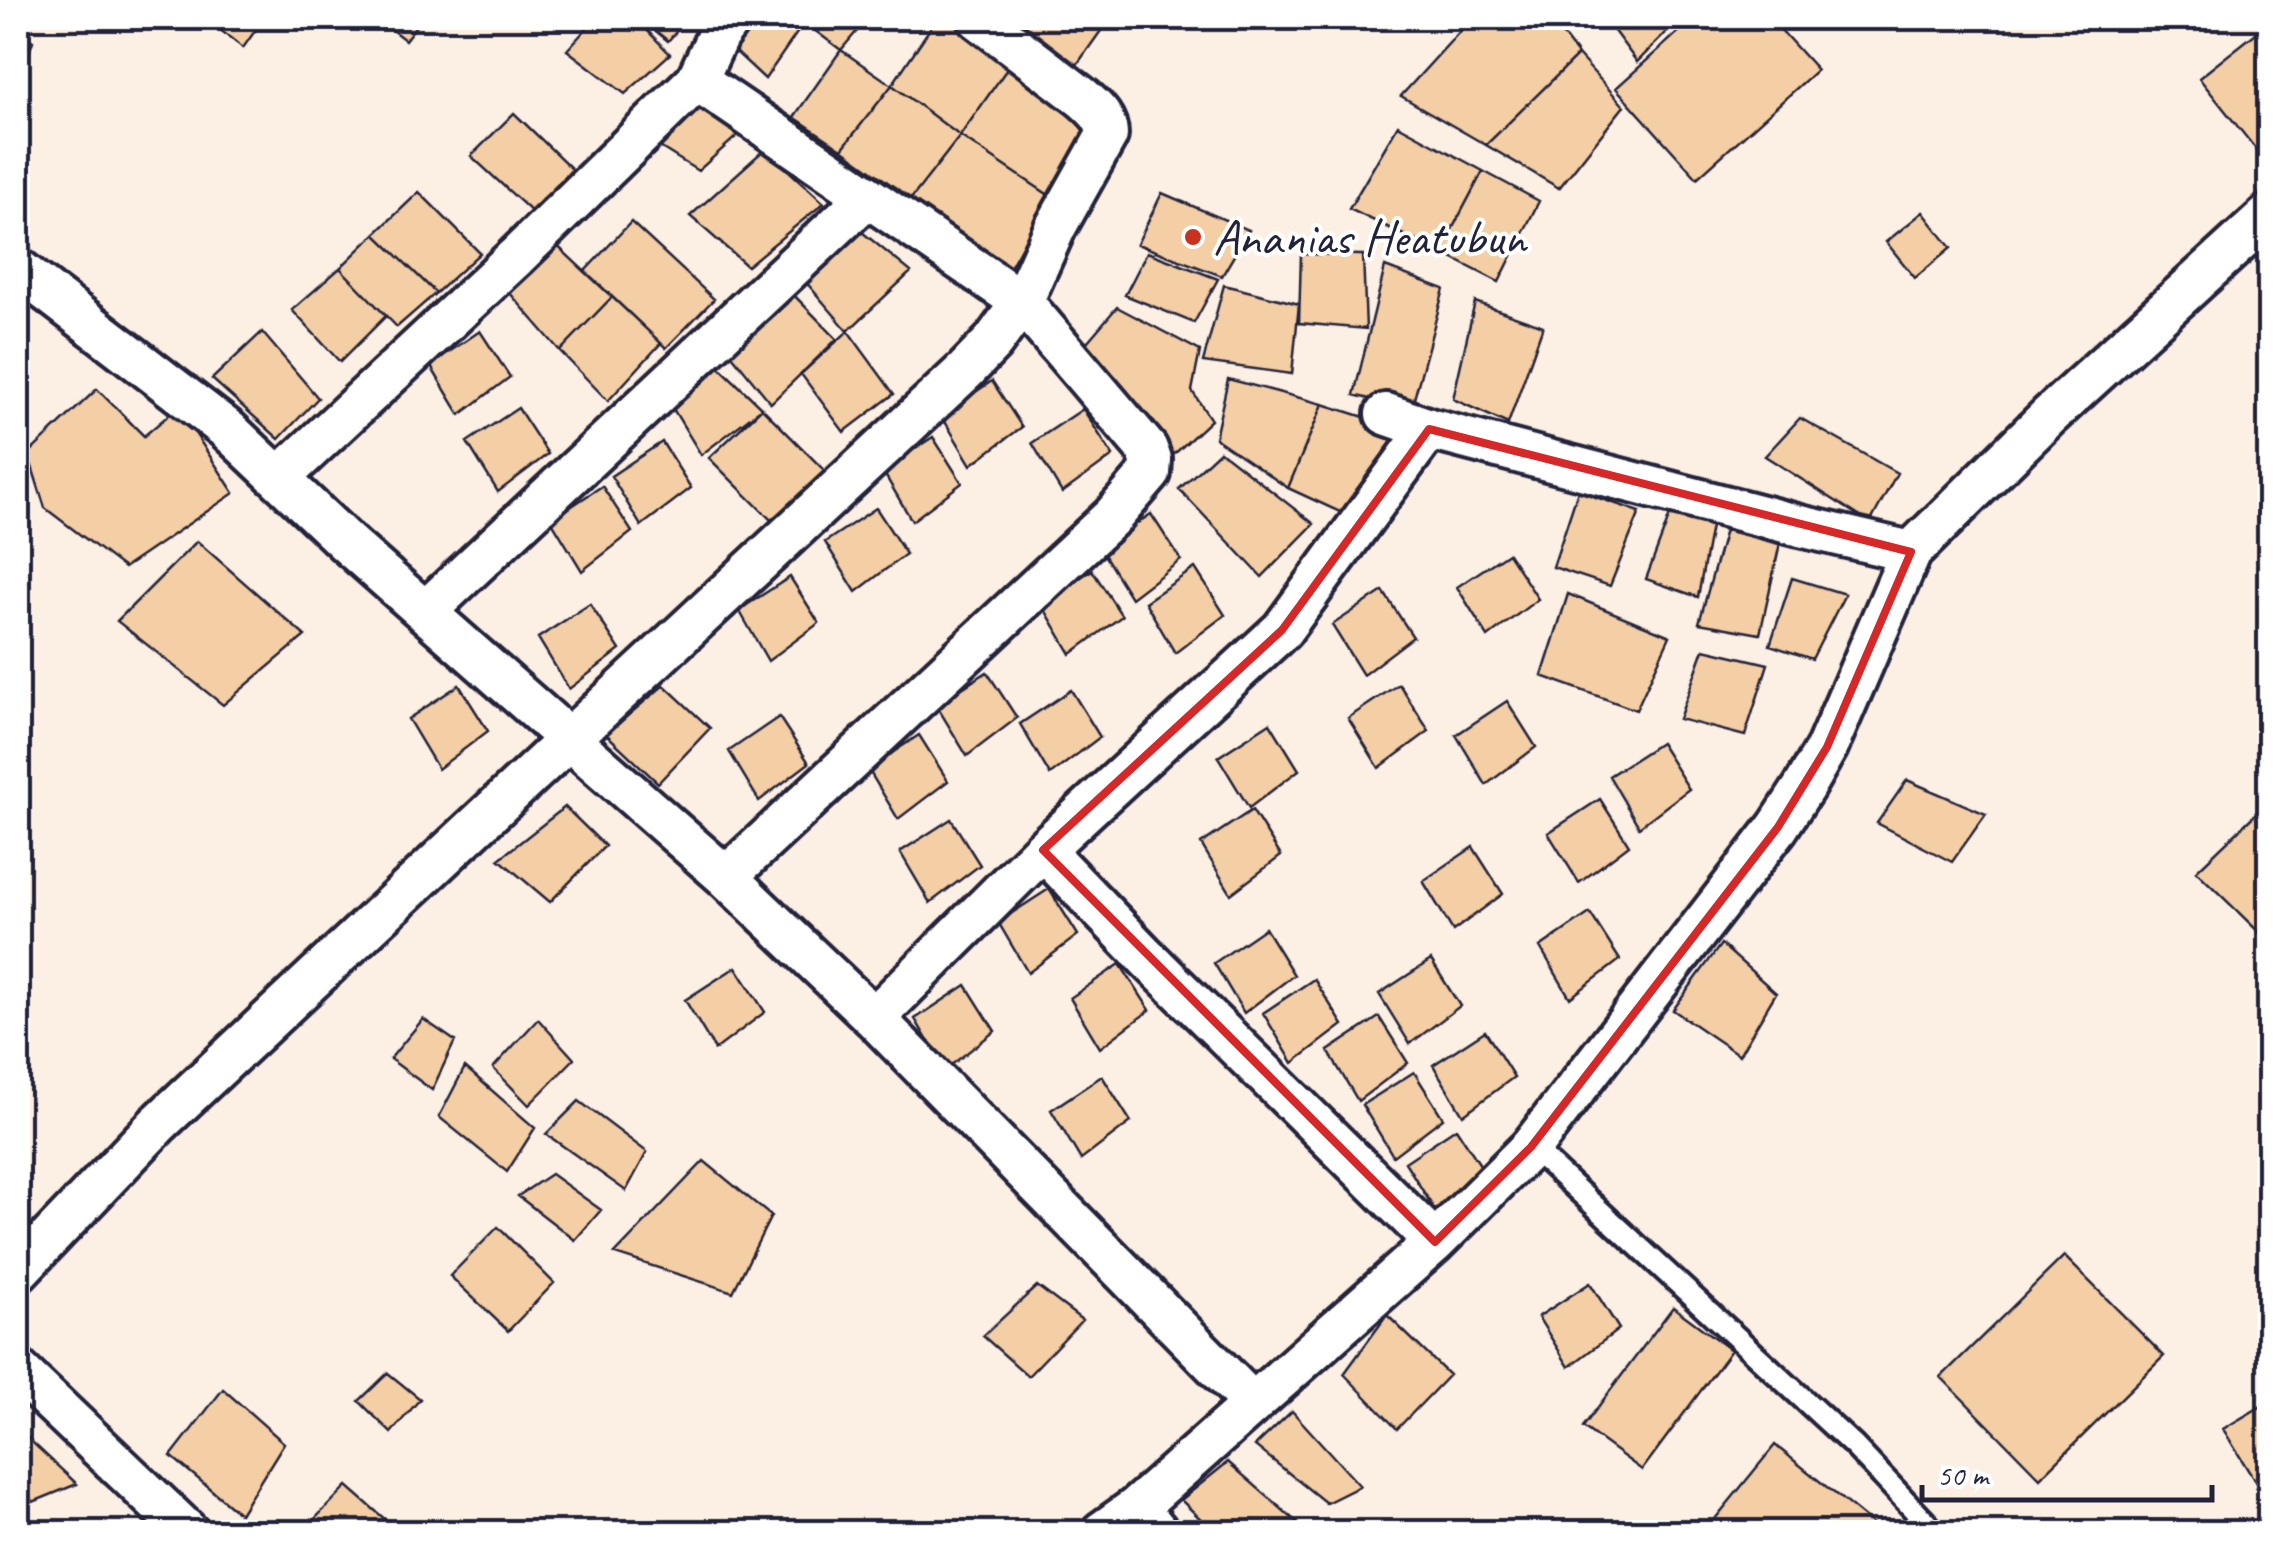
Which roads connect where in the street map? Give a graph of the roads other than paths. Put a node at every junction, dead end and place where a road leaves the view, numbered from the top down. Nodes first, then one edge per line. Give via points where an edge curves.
1 (731, 18) edge
2 (978, 18) edge
3 (697, 80) junction
4 (866, 198) junction
5 (2270, 214) edge
6 (18, 269) edge
7 (1022, 302) junction
8 (1386, 414) dead end
9 (1429, 429) junction
10 (279, 478) junction
11 (1912, 552) junction
12 (426, 611) junction
13 (569, 739) junction
14 (1043, 850) junction
15 (726, 878) junction
16 (874, 1018) junction
17 (1531, 1147) junction
18 (1435, 1242) junction
19 (18, 1271) edge
20 (18, 1370) edge
21 (1252, 1402) junction
22 (1147, 1520) edge
23 (188, 1532) edge
24 (1102, 1532) edge
25 (1935, 1532) edge

1 - 3 street
2 - 7 street via 1083,98 1108,128
3 - 4 street
3 - 10 street
4 - 7 street
4 - 12 street
5 - 11 street
6 - 10 street via 213,418
7 - 13 street via 965,371
7 - 15 street via 1147,449 1150,473 1113,516
8 - 9 street
9 - 11 street
9 - 14 street via 1282,630
10 - 12 street
11 - 17 street via 1804,787
12 - 13 street
13 - 15 street
13 - 19 street via 158,1124
14 - 16 street
14 - 18 street
15 - 16 street
16 - 21 street
17 - 18 street
17 - 25 lane via 1854,1446
18 - 21 street
20 - 23 street
21 - 22 street
22 - 24 street

